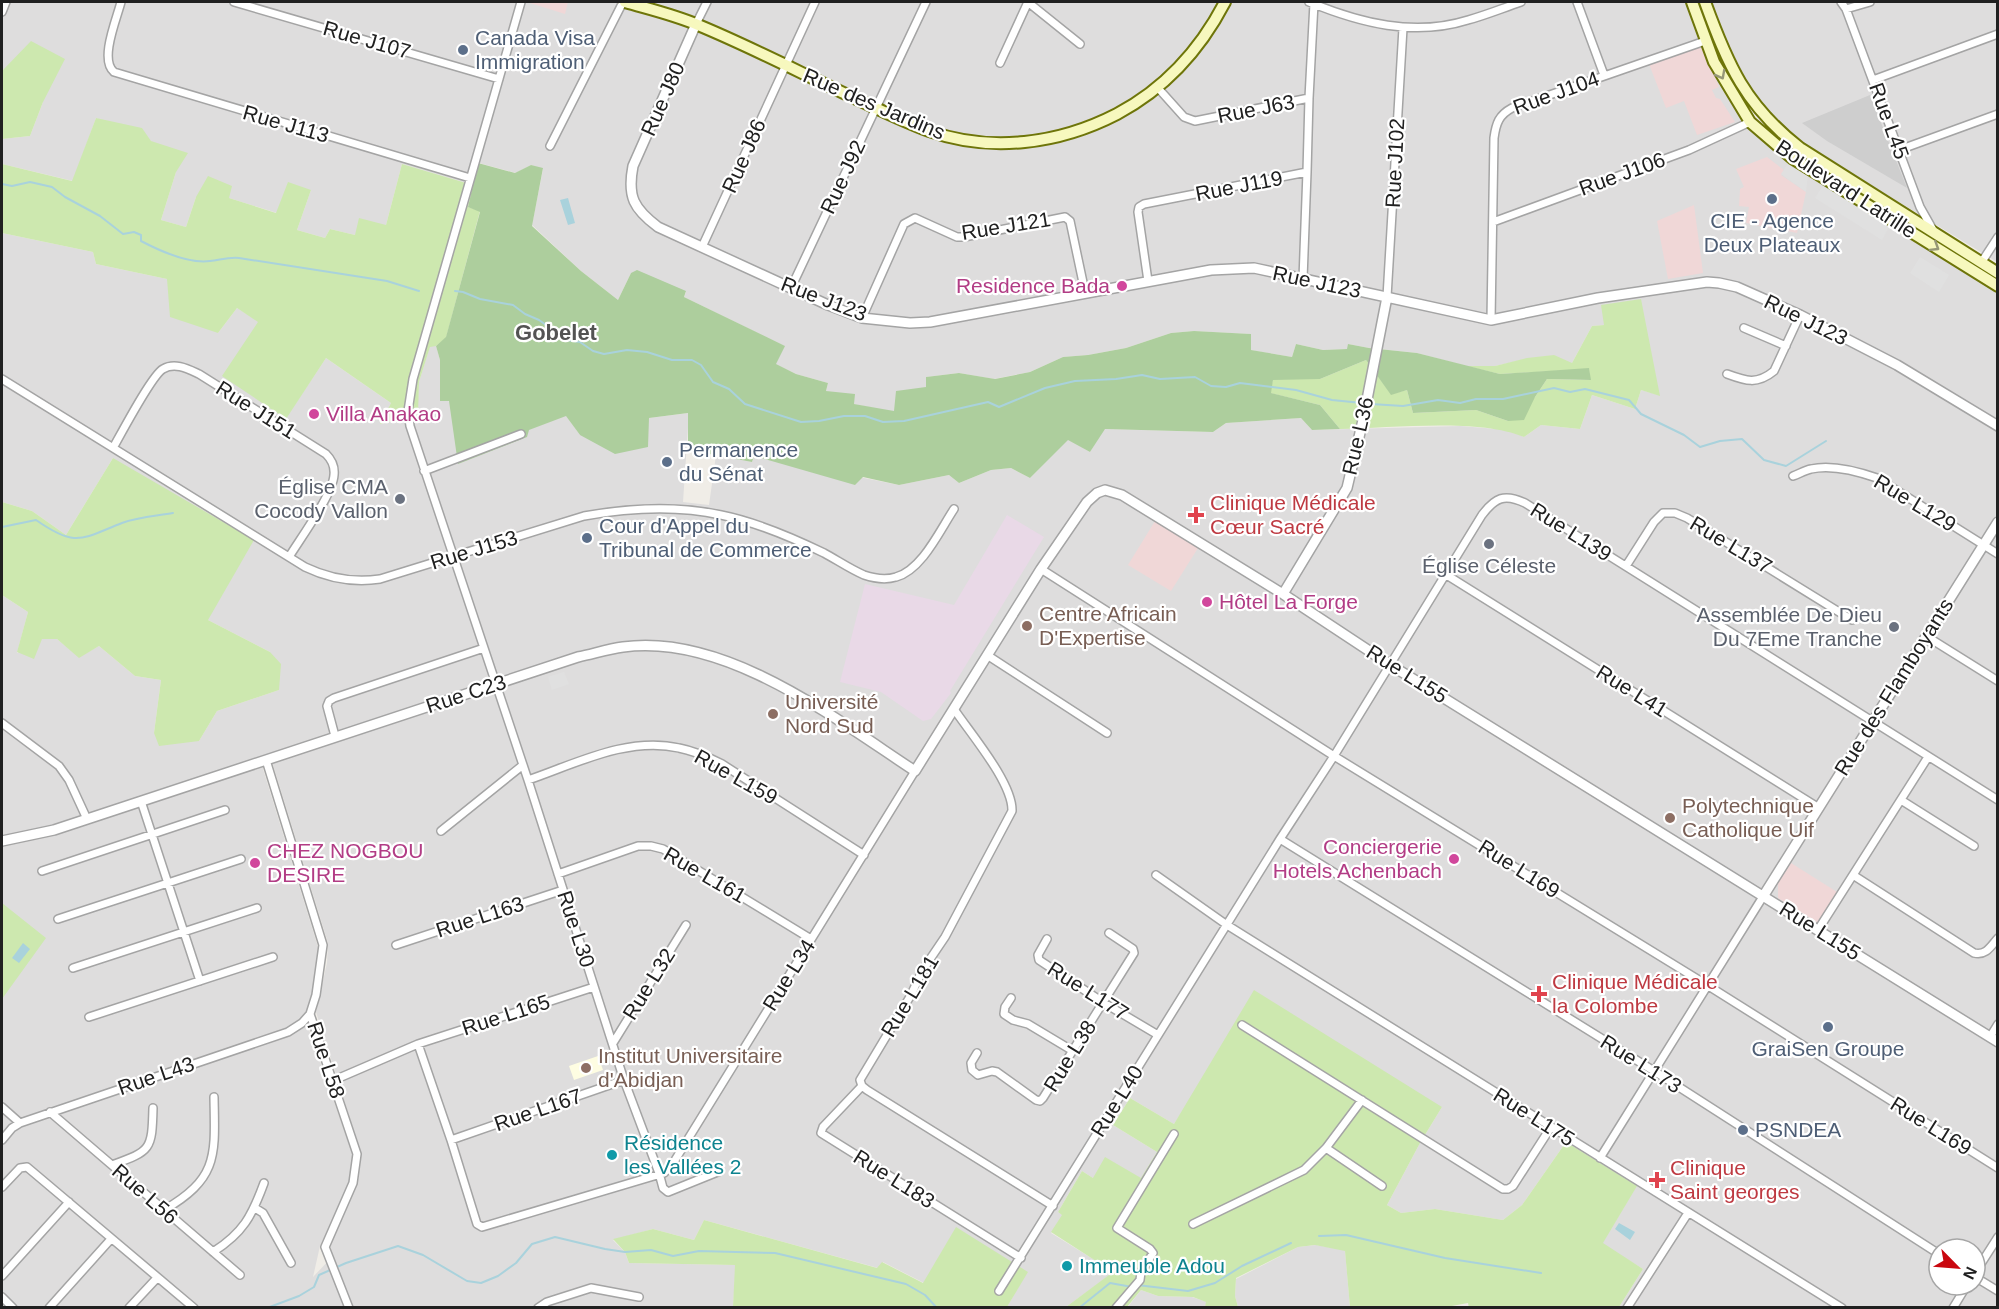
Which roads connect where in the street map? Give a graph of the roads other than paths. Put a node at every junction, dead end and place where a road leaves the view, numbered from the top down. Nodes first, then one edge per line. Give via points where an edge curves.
1 (6, 2) edge
2 (121, 2) edge
3 (234, 2) edge
4 (521, 2) edge
5 (624, 2) edge
6 (707, 2) edge
7 (815, 2) edge
8 (926, 2) edge
9 (1029, 2) edge
10 (1225, 2) edge
11 (1312, 2) edge
12 (1521, 2) edge
13 (1577, 2) edge
14 (1692, 2) edge
15 (1705, 2) edge
16 (1870, 2) edge
17 (1844, 6) edge
18 (2, 12) edge
19 (696, 24) junction
20 (1403, 28) junction
21 (1998, 34) edge
22 (1705, 41) junction
23 (1080, 44) dead end
24 (1000, 63) dead end
25 (785, 65) junction
26 (1604, 75) junction
27 (499, 79) junction
28 (1874, 80) junction
29 (1158, 88) junction
30 (1309, 98) junction
31 (875, 108) junction
32 (1998, 114) edge
33 (1750, 122) junction
34 (550, 146) dead end
35 (1899, 150) junction
36 (1307, 172) junction
37 (470, 178) junction
38 (633, 200) joint
39 (1493, 222) junction
40 (1936, 235) junction
41 (1998, 237) edge
42 (702, 247) junction
43 (1981, 263) junction
44 (1998, 273) edge
45 (1303, 279) junction
46 (1148, 281) junction
47 (1998, 286) edge
48 (791, 288) junction
49 (1085, 292) junction
50 (1387, 297) junction
51 (1800, 315) junction
52 (862, 318) junction
53 (1491, 320) junction
54 (1744, 328) dead end
55 (1786, 346) junction
56 (1727, 374) dead end
57 (2, 379) edge
58 (1998, 426) edge
59 (520, 434) dead end
60 (113, 448) junction
61 (424, 471) junction
62 (1793, 476) dead end
63 (954, 509) dead end
64 (1998, 522) edge
65 (1983, 545) junction
66 (1998, 554) edge
67 (452, 556) junction
68 (289, 557) junction
69 (1626, 566) junction
70 (1041, 568) junction
71 (1445, 574) junction
72 (1283, 594) junction
73 (1852, 620) dead end
74 (1926, 636) junction
75 (484, 648) junction
76 (987, 655) junction
77 (1389, 664) junction
78 (1998, 681) edge
79 (496, 684) junction
80 (954, 710) junction
81 (1872, 722) junction
82 (2, 723) edge
83 (1107, 733) dead end
84 (335, 736) junction
85 (1334, 756) junction
86 (1928, 757) junction
87 (266, 760) junction
88 (522, 765) junction
89 (915, 771) junction
90 (528, 780) junction
91 (1901, 800) junction
92 (1998, 800) edge
93 (141, 801) junction
94 (1819, 808) junction
95 (225, 810) dead end
96 (87, 819) junction
97 (441, 831) dead end
98 (153, 834) junction
99 (1280, 839) junction
100 (2, 841) edge
101 (1974, 846) dead end
102 (864, 855) junction
103 (241, 859) dead end
104 (42, 871) dead end
105 (558, 874) junction
106 (1156, 875) dead end
107 (1853, 875) junction
108 (169, 883) junction
109 (563, 890) junction
110 (1764, 895) junction
111 (257, 908) dead end
112 (58, 919) dead end
113 (1227, 925) junction
114 (686, 926) dead end
115 (1818, 930) junction
116 (184, 932) junction
117 (1109, 933) dead end
118 (1998, 938) edge
119 (811, 939) junction
120 (1047, 939) dead end
121 (396, 945) dead end
122 (1214, 945) joint
123 (273, 957) dead end
124 (73, 968) dead end
125 (200, 981) junction
126 (1707, 985) junction
127 (594, 987) junction
128 (1011, 998) dead end
129 (1104, 1002) junction
130 (310, 1014) junction
131 (89, 1017) dead end
132 (1998, 1024) edge
133 (1242, 1025) dead end
134 (1158, 1035) junction
135 (1994, 1039) edge
136 (613, 1043) junction
137 (418, 1044) junction
138 (1073, 1051) junction
139 (977, 1053) dead end
140 (1654, 1071) junction
141 (624, 1080) junction
142 (332, 1081) junction
143 (862, 1086) junction
144 (214, 1097) dead end
145 (1362, 1100) junction
146 (2, 1107) edge
147 (153, 1108) dead end
148 (50, 1112) junction
149 (20, 1123) junction
150 (1551, 1127) junction
151 (1174, 1134) dead end
152 (2, 1140) edge
153 (451, 1140) junction
154 (1326, 1148) junction
155 (1600, 1158) junction
156 (112, 1165) junction
157 (1998, 1168) edge
158 (720, 1171) dead end
159 (659, 1173) junction
160 (264, 1183) dead end
161 (1382, 1186) dead end
162 (2, 1187) edge
163 (69, 1202) junction
164 (1053, 1206) junction
165 (255, 1209) junction
166 (164, 1210) junction
167 (1688, 1213) junction
168 (1193, 1224) dead end
169 (1998, 1237) edge
170 (111, 1239) junction
171 (1927, 1246) edge
172 (213, 1252) junction
173 (1987, 1255) edge
174 (1021, 1258) junction
175 (291, 1263) dead end
176 (240, 1275) dead end
177 (2, 1276) edge
178 (157, 1278) junction
179 (999, 1292) dead end
180 (2, 1297) edge
181 (639, 1297) dead end
182 (1629, 1305) edge
183 (13, 1308) edge
184 (49, 1308) edge
185 (129, 1308) edge
186 (194, 1308) edge
187 (349, 1308) edge
188 (538, 1308) edge
189 (1116, 1308) edge
190 (1637, 1308) edge
191 (1842, 1308) edge

1 - 18 street
2 - 37 street, Rue J113 via 107,54 110,69 120,75
3 - 27 street, Rue J107
4 - 27 street, Rue L30
5 - 19 main road, Rue des Jardins
5 - 34 street
6 - 19 street, Rue J80
7 - 25 street, Rue J86
8 - 31 street, Rue J92
9 - 23 street
9 - 24 street
10 - 29 main road, Rue des Jardins via 1192,55
11 - 20 street via 1355,20
11 - 30 street, Rue J63
12 - 20 street via 1467,21
13 - 26 street
14 - 22 main road, Boulevard Latrille
15 - 40 main road, Boulevard Latrille via 1733,70 1762,114 1800,148
16 - 17 street
17 - 28 street, Rue L45
19 - 25 main road, Rue des Jardins
19 - 38 street, Rue J80 via 633,166 629,184
20 - 50 street, Rue J102
21 - 28 street
22 - 26 street, Rue J104
22 -> 33 main road, Boulevard Latrille via 1721,76
25 - 31 main road, Rue des Jardins
25 - 42 street, Rue J86
26 - 39 street, Rue J104 via 1512,108 1499,118 1494,138
27 - 37 street, Rue L30
28 - 35 street, Rue L45
29 - 30 street, Rue J63 via 1184,117 1195,121
29 - 31 main road, Rue des Jardins via 1126,110 1070,134 996,144 952,138
30 - 36 street
31 - 48 street, Rue J92
32 - 35 street
33 - 39 street, Rue J106 via 1689,150
33 -> 47 main road, Boulevard Latrille via 1792,158
35 - 40 street, Rue L45 via 1920,207
36 - 45 street, Rue J119
36 - 46 street, Rue J119 via 1144,204 1138,212
37 - 61 street, Rue L30 via 409,394 410,426
38 - 42 street, Rue J123 via 641,214 658,227
39 - 53 street, Rue J104
40 - 43 main road, Boulevard Latrille
41 - 43 street
42 - 48 street, Rue J123
43 - 44 main road, Boulevard Latrille
45 - 46 street, Rue J123 via 1254,268 1233,268
45 - 50 street, Rue J123
46 - 49 street, Rue J123
48 - 52 street, Rue J123
49 - 52 street, Rue J123 via 930,322
49 - 52 street, Rue J121 via 1070,221 1065,217 964,237 915,218 904,224
50 - 53 street, Rue J123
50 - 72 street, Rue L36 via 1347,488
51 - 53 street, Rue J123 via 1737,288 1707,282 1598,298
51 - 55 street
51 - 58 street, Rue J123 via 1897,365
54 - 55 street
55 - 56 street via 1768,376 1746,381
57 - 60 street, Rue J153
59 - 61 street
60 - 68 street, Rue J153
60 - 68 street, Rue J151 via 162,369 176,366 199,374 331,459 333,483
61 - 67 street, Rue L30
62 - 65 street, Rue L129 via 1812,469 1830,469 1854,470 1877,478
63 - 67 street, Rue J153 via 918,563 896,577 880,579 756,524 682,509 650,508 584,516
64 - 65 street, Rue des Flamboyants
65 - 66 street, Rue L129
65 - 74 street, Rue des Flamboyants
67 - 68 street, Rue J153 via 380,579 353,581 320,574
67 - 75 street, Rue L30
69 - 71 street, Rue L139 via 1516,498 1501,498 1482,515
69 - 73 street, Rue L137 via 1654,522 1663,513 1675,513
69 - 81 street, Rue L139
70 - 72 street, Rue L155 via 1087,502 1106,490 1122,495
70 - 76 street, Rue L155
70 - 85 street, Rue L169
71 - 77 street, Rue L139
71 - 94 street, Rue L41
72 - 77 street, Rue L155
74 - 78 street
74 - 81 street, Rue des Flamboyants
75 - 79 street, Rue L30
75 - 84 street via 334,698 327,705
76 - 80 street, Rue L155
76 - 83 street
77 - 85 street, Rue L139
77 - 110 street, Rue L155
79 - 84 street, Rue C23
79 - 88 street, Rue L30
79 - 89 street, Rue C23 via 623,647 685,650 741,665 768,678
80 - 89 street, Rue L155
80 - 143 street, Rue L181 via 1007,789 1012,811 945,937 863,1072
81 - 86 street, Rue L139
81 - 94 street, Rue des Flamboyants
82 - 96 street via 59,766
84 - 87 street, Rue C23
85 - 99 street, Rue L139
85 - 126 street, Rue L169
86 - 91 street
86 - 92 street, Rue L139
87 - 93 street, Rue C23
87 - 130 street, Rue L58 via 323,945
88 - 90 street, Rue L30
88 - 97 street
89 - 102 street, Rue L34
90 - 102 street, Rue L159 via 622,748 677,747 722,764
90 - 105 street, Rue L30
91 - 101 street
91 - 107 street
93 - 96 street, Rue C23
93 - 98 street
94 - 110 street, Rue des Flamboyants
95 - 98 street
96 - 100 street, Rue C23
98 - 104 street
98 - 108 street
99 - 113 street, Rue L139
99 - 140 street, Rue L173
102 - 119 street, Rue L34
103 - 108 street
105 - 109 street, Rue L30
105 - 119 street, Rue L161 via 638,846 663,849
106 - 113 street, Rue L175
107 - 115 street
107 - 118 street via 1974,953 1986,952
108 - 112 street
108 - 116 street
109 - 121 street, Rue L163
109 - 127 street, Rue L30
110 - 115 street, Rue L155
110 - 126 street, Rue des Flamboyants
111 - 116 street
113 - 122 street, Rue L139
113 - 150 street, Rue L175
114 - 136 street, Rue L32
115 - 135 street, Rue L155
116 - 124 street
116 - 125 street
117 - 129 street, Rue L38 via 1134,953
119 - 159 street, Rue L34 via 672,1165
120 - 129 street, Rue L177 via 1038,954 1039,960
122 - 134 street, Rue L40
123 - 125 street
125 - 131 street
126 - 140 street, Rue des Flamboyants
126 - 157 street, Rue L169
127 - 136 street, Rue L30
127 - 137 street, Rue L165
128 - 138 street via 1004,1014
129 - 134 street, Rue L177
129 - 138 street, Rue L38
130 - 142 street, Rue L58
130 - 148 street, Rue L43 via 288,1032
132 - 135 street
133 - 145 street
134 - 164 street, Rue L40
136 - 141 street, Rue L30
137 - 142 street, Rue L165
137 - 153 street
138 - 139 street, Rue L38 via 1040,1101 997,1072 978,1075 971,1063
140 - 155 street, Rue des Flamboyants
140 - 171 street, Rue L173
141 - 153 street, Rue L167
141 - 159 street, Rue L30
142 - 187 street, Rue L58 via 357,1154 353,1183 326,1243 326,1252
143 - 164 street
143 - 174 street, Rue L183 via 821,1133
144 - 166 street via 212,1160 196,1188
145 - 150 street via 1503,1189 1513,1186
145 - 154 street
146 - 149 street
147 - 156 street via 152,1140 147,1148
148 - 149 street, Rue L43
148 - 156 street, Rue L56
149 - 152 street, Rue L43
150 - 155 street, Rue L175
151 - 189 street via 1118,1226 1118,1230 1153,1253 1140,1280
153 - 159 street via 477,1224 482,1227
154 - 161 street
154 - 168 street via 1298,1174
155 - 167 street, Rue L175
156 - 166 street, Rue L56
158 - 159 street via 668,1192
160 - 165 street
162 - 163 street via 23,1166
163 - 170 street
163 - 177 street
164 - 174 street, Rue L40
165 - 172 street via 237,1234
165 - 175 street via 263,1213
166 - 172 street, Rue L56
167 - 182 street
167 - 191 street, Rue L175
169 - 173 street
170 - 178 street
170 - 184 street
172 - 176 street, Rue L56
174 - 179 street, Rue L40
178 - 185 street
178 - 186 street
180 - 183 street
181 - 188 street via 591,1288
182 - 190 street

